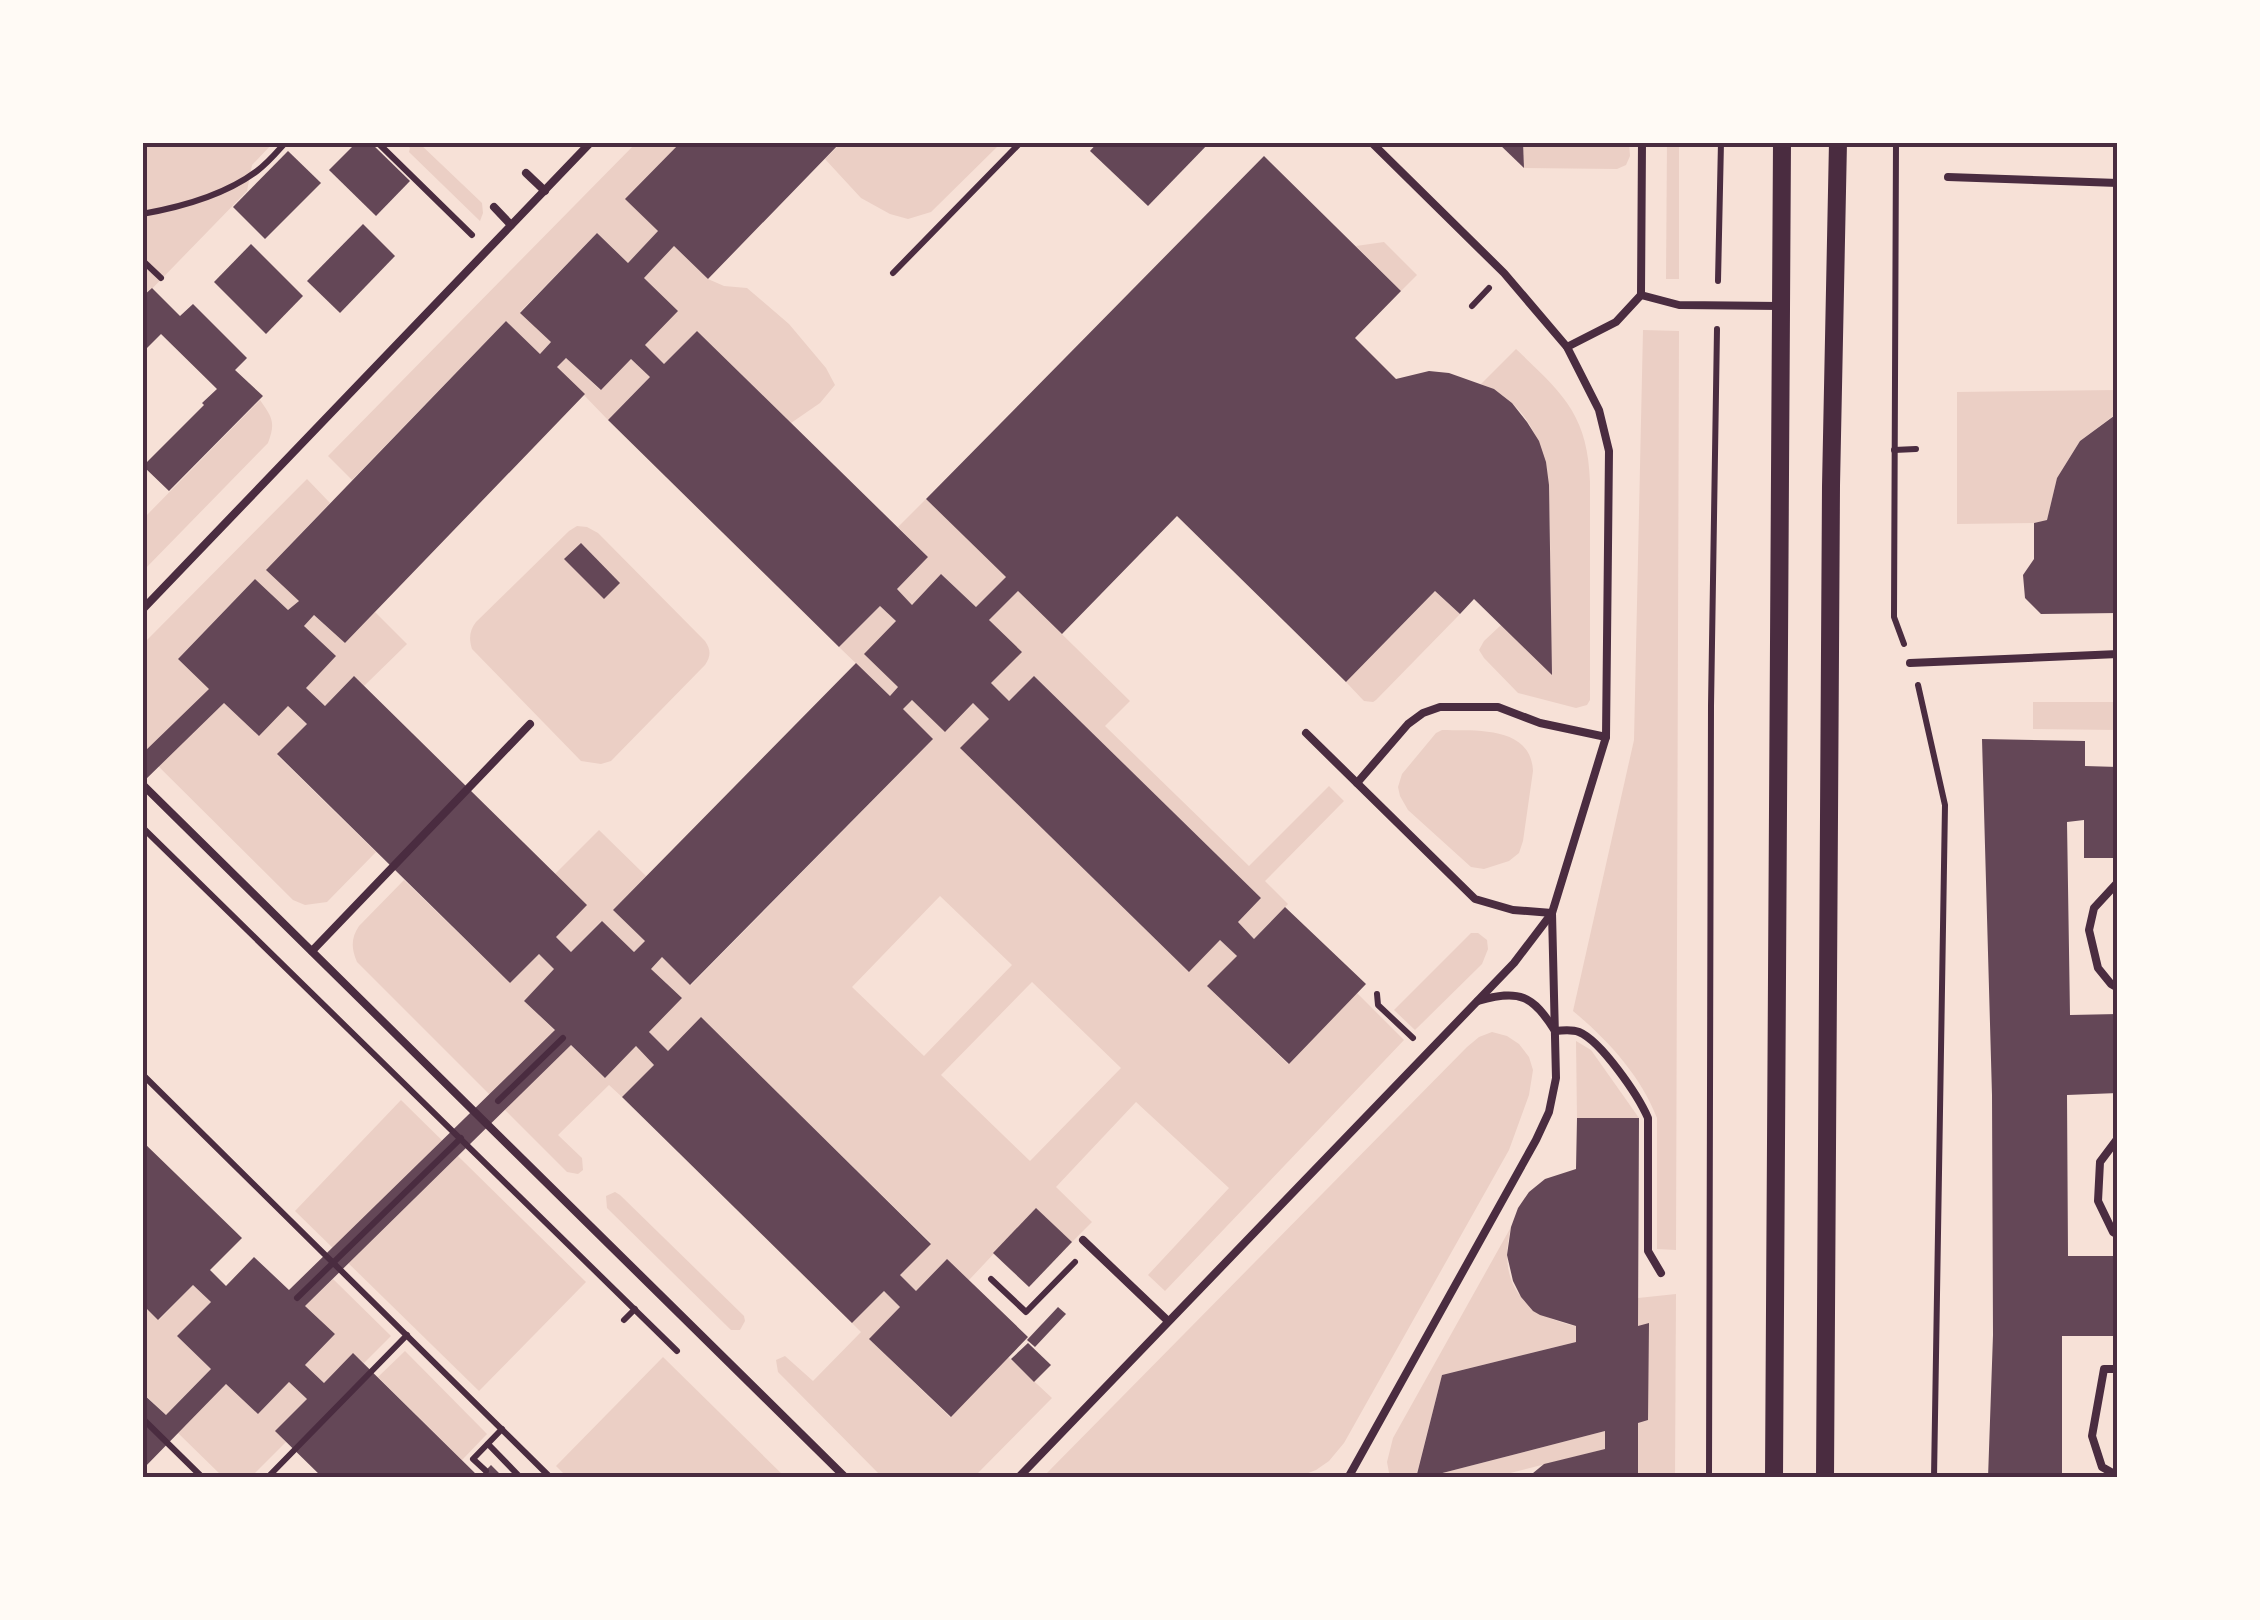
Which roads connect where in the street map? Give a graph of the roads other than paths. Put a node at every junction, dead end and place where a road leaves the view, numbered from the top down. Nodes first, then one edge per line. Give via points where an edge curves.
1 (592, 142) edge
2 (1371, 142) edge
3 (1642, 142) edge
4 (1782, 142) edge
5 (1838, 142) edge
6 (526, 174) dead end
7 (1948, 177) dead end
8 (2118, 182) edge
9 (545, 190) junction
10 (494, 207) dead end
11 (512, 225) junction
12 (1640, 296) junction
13 (1781, 306) junction
14 (1568, 347) junction
15 (142, 610) edge
16 (2118, 654) edge
17 (1910, 663) road end
18 (530, 724) dead end
19 (1306, 734) dead end
20 (1606, 736) junction
21 (1357, 783) junction
22 (142, 784) edge
23 (2118, 882) edge
24 (1552, 913) junction
25 (312, 951) junction
26 (2118, 988) edge
27 (1474, 1003) junction
28 (1555, 1030) junction
29 (2118, 1138) edge
30 (2118, 1234) edge
31 (1087, 1244) road end
32 (1661, 1273) dead end
33 (1168, 1321) junction
34 (2118, 1370) edge
35 (2118, 1476) edge
36 (846, 1478) edge
37 (1018, 1478) edge
38 (1348, 1478) edge
39 (1774, 1478) edge
40 (1826, 1478) edge

1 - 9 lane
2 - 14 lane via 1504,272
3 - 12 lane
4 - 13 street
5 - 40 street
6 - 9 lane
7 - 8 lane
9 - 11 lane
10 - 11 lane
11 - 15 lane
12 - 13 lane via 1679,305
12 - 14 lane via 1616,322
13 - 39 street
14 - 20 lane via 1599,410 1608,451
16 - 17 lane
18 - 25 lane
19 - 21 lane
20 - 21 lane via 1498,707 1440,707 1408,724
20 - 24 lane
21 - 24 lane via 1474,898
22 - 25 lane
23 - 26 lane via 2094,908 2088,930 2098,968
24 - 27 lane
24 - 28 lane
25 - 36 lane
27 - 28 lane via 1521,996 1541,1008
27 - 33 lane
28 - 32 lane via 1576,1030 1596,1042 1648,1118 1648,1251
28 - 38 lane via 1549,1112
29 - 30 lane via 2100,1162 2098,1202
31 - 33 lane
33 - 37 lane
34 - 35 lane via 2104,1369 2092,1436 2102,1468

